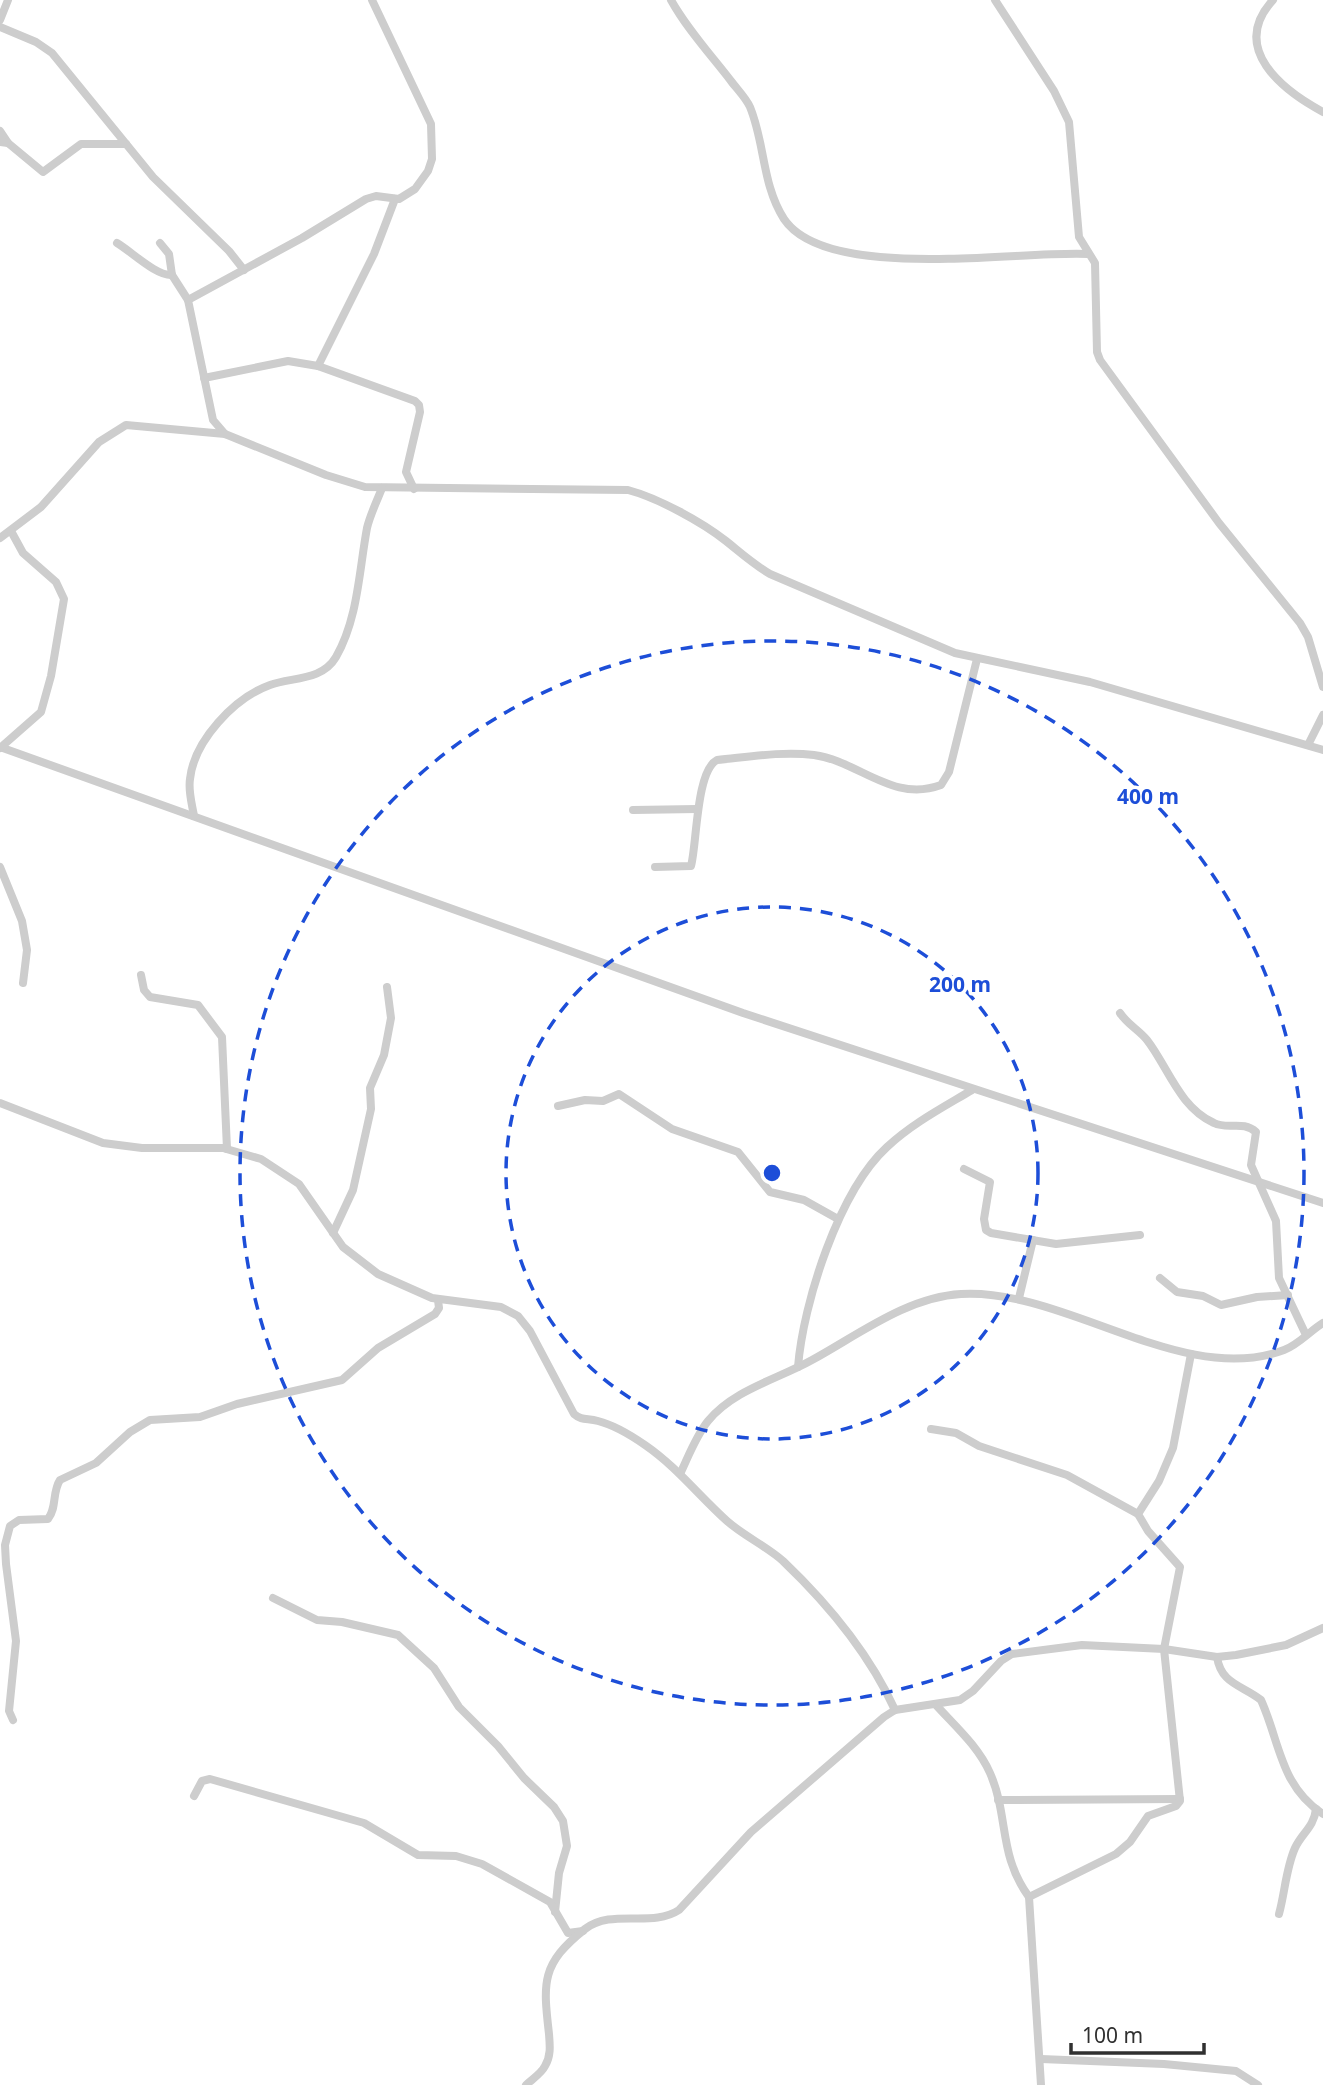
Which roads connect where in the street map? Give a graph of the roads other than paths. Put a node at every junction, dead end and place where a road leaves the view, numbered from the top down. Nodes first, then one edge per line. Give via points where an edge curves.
1 (8, 0) edge
2 (372, 0) edge
3 (671, 0) edge
4 (995, 0) edge
5 (1273, 0) edge
6 (0, 19) edge
7 (0, 27) edge
8 (1323, 112) edge
9 (0, 131) edge
10 (4, 143) edge
11 (126, 144) junction
12 (396, 199) junction
13 (117, 243) dead end
14 (160, 243) dead end
15 (1088, 254) junction
16 (244, 270) junction
17 (172, 275) junction
18 (188, 300) junction
19 (318, 366) junction
20 (204, 378) junction
21 (225, 433) junction
22 (382, 488) junction
23 (414, 489) junction
24 (11, 531) junction
25 (0, 538) edge
26 (976, 659) junction
27 (1323, 687) edge
28 (1323, 715) edge
29 (1308, 745) junction
30 (1, 747) edge
31 (1323, 750) edge
32 (697, 809) junction
33 (633, 810) dead end
34 (194, 816) junction
35 (0, 866) edge
36 (656, 867) dead end
37 (141, 975) dead end
38 (23, 983) dead end
39 (387, 987) dead end
40 (1120, 1013) dead end
41 (972, 1090) junction
42 (0, 1103) edge
43 (558, 1106) dead end
44 (227, 1149) junction
45 (964, 1169) dead end
46 (1258, 1181) junction
47 (1323, 1203) edge
48 (838, 1219) junction
49 (333, 1233) junction
50 (1140, 1235) dead end
51 (1033, 1240) junction
52 (1160, 1278) dead end
53 (1288, 1295) junction
54 (1019, 1298) junction
55 (438, 1300) junction
56 (1323, 1323) edge
57 (1306, 1335) junction
58 (1191, 1353) junction
59 (798, 1367) junction
60 (931, 1429) dead end
61 (681, 1472) junction
62 (1138, 1514) junction
63 (273, 1598) dead end
64 (1323, 1628) edge
65 (1164, 1649) junction
66 (1217, 1657) junction
67 (936, 1705) junction
68 (895, 1710) junction
69 (13, 1720) dead end
70 (194, 1796) dead end
71 (1180, 1799) junction
72 (998, 1800) junction
73 (1320, 1812) edge
74 (1029, 1897) junction
75 (555, 1912) junction
76 (1279, 1913) dead end
77 (583, 1931) junction
78 (1041, 2059) junction
79 (537, 2075) junction
80 (526, 2085) edge
81 (534, 2085) edge
82 (1041, 2085) edge
83 (1258, 2085) edge

1 - 6 street
2 - 12 street via 431,124 428,171 415,189
3 - 15 street via 750,107 772,196 792,228 831,249 875,256 958,260 1050,252
4 - 15 street via 1054,90 1069,122 1077,226
5 - 8 street via 1258,27 1260,55 1290,92
7 - 11 street via 52,53
9 - 10 street
10 - 11 street via 43,172 81,144
11 - 16 street
12 - 16 street via 366,198
12 - 19 street
13 - 17 street via 157,273
14 - 17 street via 169,254
15 - 27 street via 1095,263 1097,352 1103,366 1300,623
16 - 18 street
17 - 18 street
18 - 20 street
19 - 20 street via 275,361
19 - 23 street via 419,405 407,472
20 - 21 street via 214,420
21 - 22 street via 326,475
21 - 24 street via 122,426 99,442 41,507
22 - 23 street
22 - 34 street via 368,525 346,634 335,659 318,673 262,688 214,729 198,751 190,777
23 - 26 street via 603,488 638,493 725,540 748,562 770,574 935,647
24 - 25 street
24 - 30 street via 23,553 56,582 64,599 41,712
26 - 29 street via 1090,682
26 - 32 street via 949,772 941,785 922,789 885,785 839,762 813,755 717,760 710,766
28 - 29 street
29 - 31 street
30 - 34 street
32 - 33 street
32 - 36 street via 691,866
34 - 41 street
35 - 38 street via 22,921 27,950
37 - 44 street via 150,997 198,1004 221,1034
39 - 49 street via 391,1018 384,1055 372,1081 371,1109 353,1190
40 - 46 street via 1157,1053 1178,1092 1205,1116 1214,1123 1247,1126 1256,1132 1251,1165
41 - 46 street
41 - 48 street via 929,1113 885,1148
42 - 44 street via 103,1143
43 - 48 street via 603,1101 618,1094 671,1129 738,1152 770,1192 804,1200
44 - 49 street via 261,1159 299,1184
45 - 51 street via 990,1182 986,1230
46 - 47 street
46 - 53 street via 1276,1221 1276,1262
48 - 59 street via 808,1308
49 - 55 street via 352,1256 377,1274
50 - 51 street via 1056,1244
51 - 54 street
52 - 53 street via 1177,1292 1203,1296 1221,1305
53 - 57 street
54 - 58 street
54 - 59 street via 983,1294 942,1297 884,1319
55 - 61 street via 512,1312 530,1331 574,1414 632,1436
55 - 69 street via 435,1314 378,1348 342,1380 200,1417 141,1424 108,1455 60,1480 48,1519 19,1520 10,1526 5,1545 16,1641 9,1712
56 - 57 street
57 - 58 street via 1275,1353 1221,1357
58 - 62 street via 1173,1448
59 - 61 street via 743,1393 715,1413
60 - 62 street via 956,1433 979,1446 1067,1475
61 - 68 street via 728,1522 796,1575 849,1636
62 - 65 street via 1180,1567
63 - 75 street via 317,1620 398,1635 434,1668 459,1707 563,1821 567,1846
64 - 66 street via 1264,1651
65 - 66 street
65 - 67 street via 1082,1645 1017,1653 1001,1661 967,1696
65 - 71 street
66 - 73 street via 1226,1679 1261,1700 1280,1761 1303,1800
67 - 68 street
67 - 72 street via 982,1759
68 - 77 street via 751,1832 679,1910 667,1917 615,1919
70 - 75 street via 202,1781 210,1779 364,1824 418,1855 456,1856 482,1864 550,1902
71 - 72 street
71 - 74 street via 1176,1806 1148,1816 1116,1854
72 - 74 street via 1004,1842
73 - 76 street via 1292,1855
74 - 78 street
75 - 77 street via 568,1933
77 - 79 street via 546,1975 550,2051
78 - 82 street
78 - 83 street via 1236,2071
79 - 80 street
79 - 81 street

